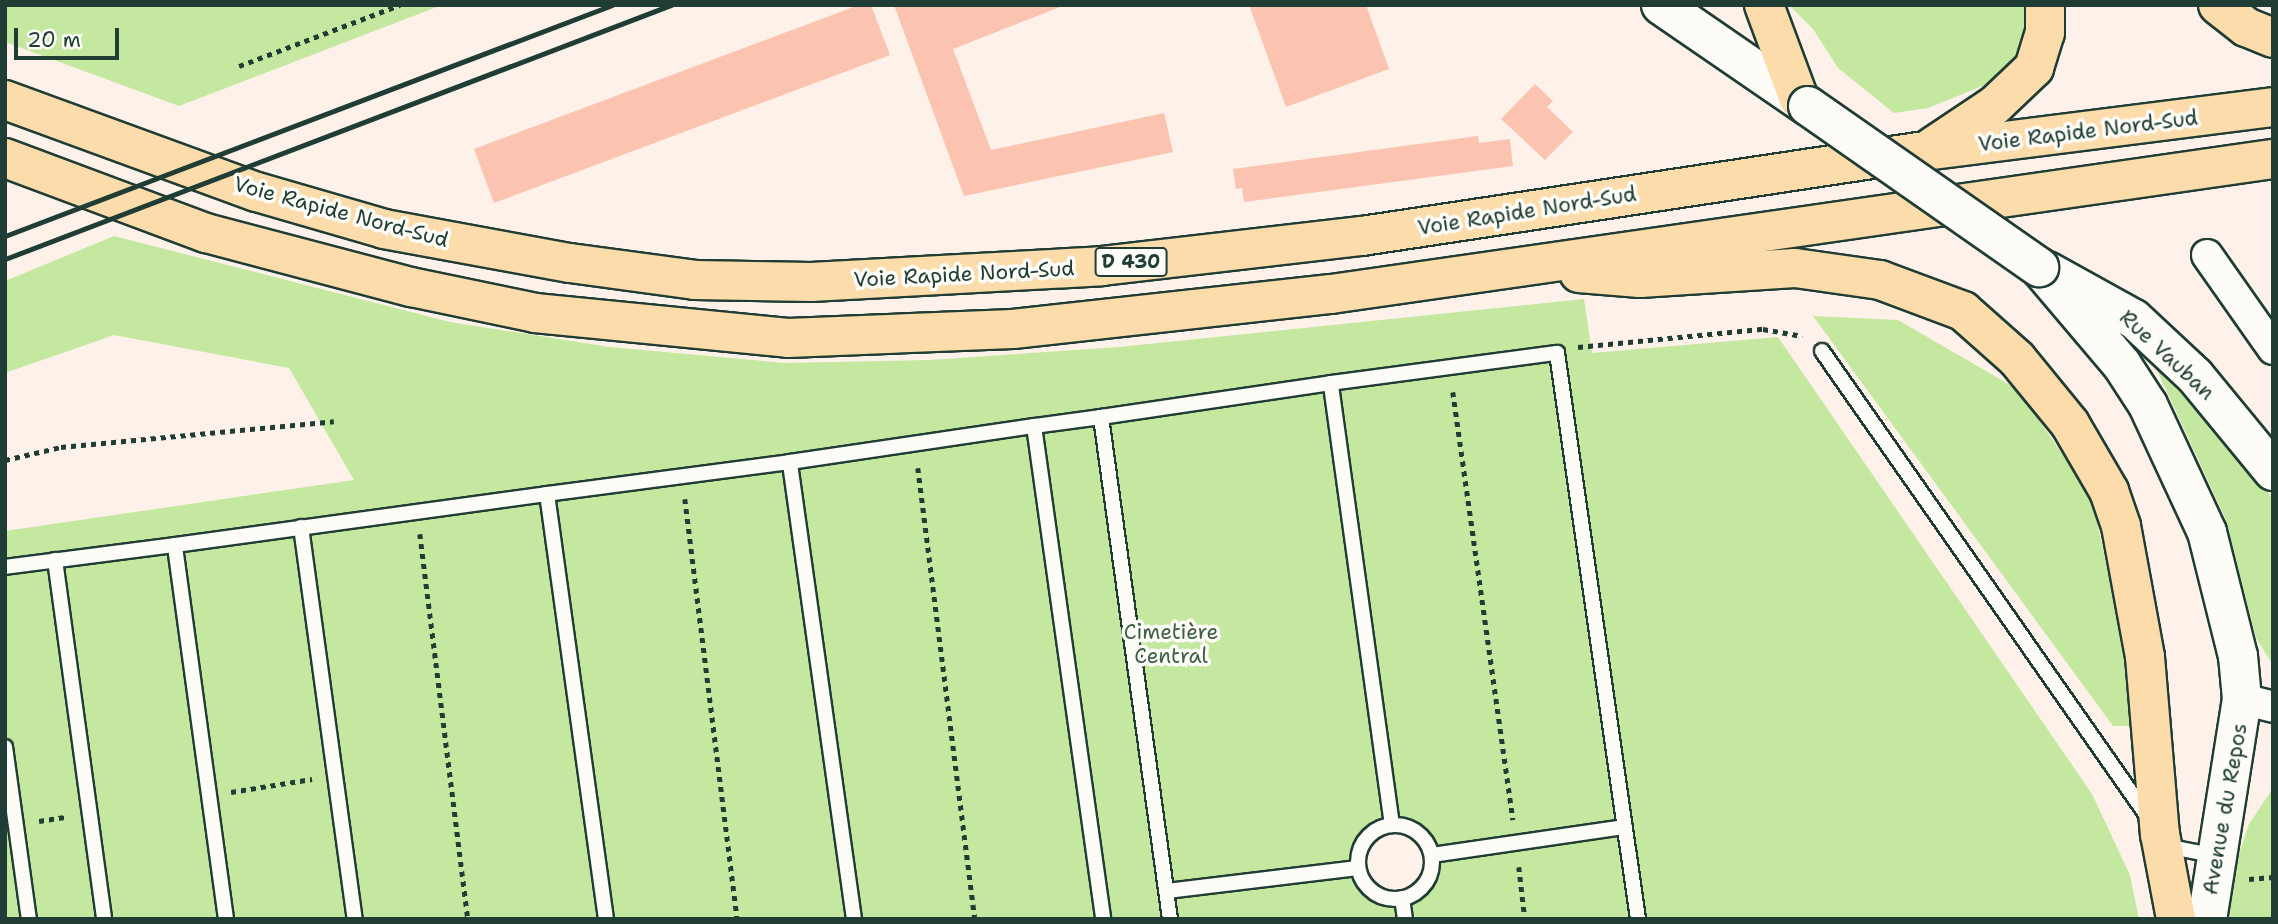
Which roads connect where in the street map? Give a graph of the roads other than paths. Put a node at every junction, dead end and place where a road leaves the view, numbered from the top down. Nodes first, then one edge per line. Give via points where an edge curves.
1 (1661, 5) edge
2 (1764, 5) edge
3 (2045, 5) edge
4 (2218, 5) edge
5 (2273, 38) edge
6 (5, 100) edge
7 (1804, 102) junction
8 (2273, 107) edge
9 (1925, 151) junction
10 (5, 158) edge
11 (2273, 159) edge
12 (2207, 255) dead end
13 (1511, 267) junction
14 (2039, 267) junction
15 (2273, 349) edge
16 (1822, 351) road end
17 (1331, 383) junction
18 (1101, 417) junction
19 (1034, 426) junction
20 (790, 462) junction
21 (2273, 471) edge
22 (547, 494) junction
23 (301, 527) junction
24 (175, 545) junction
25 (55, 560) junction
26 (5, 567) edge
27 (2258, 703) edge
28 (5, 747) edge
29 (11, 825) edge
30 (1392, 825) junction
31 (1625, 827) junction
32 (2160, 834) junction
33 (1432, 855) junction
34 (2219, 856) junction
35 (1358, 868) junction
36 (1167, 891) junction
37 (1402, 898) junction
38 (29, 919) edge
39 (104, 919) edge
40 (226, 919) edge
41 (355, 919) edge
42 (606, 919) edge
43 (854, 919) edge
44 (1103, 919) edge
45 (1170, 919) edge
46 (1405, 919) edge
47 (1637, 919) edge
48 (2176, 919) edge
49 (2207, 919) edge

1 - 7 main road
2 - 7 highway
3 - 9 highway via 2045,33 2034,68 1994,105
4 - 5 highway via 2246,27
6 - 9 highway, Voie Rapide Nord-Sud / D 430 via 257,192 384,229 570,263 746,281 811,282 1102,266 1362,236
7 - 14 main road, bridge
8 - 9 highway, Voie Rapide Nord-Sud / D 430
10 - 13 highway via 206,233 411,287 535,313 775,337 925,334 1115,320
11 - 13 highway
12 - 15 street
13 - 32 highway via 1640,278 1796,268 1837,272 1926,294 1963,311 1993,335 2070,424 2109,491 2121,526 2145,657
14 - 21 main road, Rue Vauban via 2074,282 2134,319 2195,376
14 - 27 main road, Avenue du Repos via 2122,365 2174,454 2207,532 2238,656
16 - 32 lane
17 - 18 lane
17 - 30 lane
17 - 31 lane via 1557,353
18 - 19 lane
18 - 36 lane
19 - 20 lane
19 - 44 lane
20 - 22 lane
20 - 43 lane
22 - 23 lane
22 - 42 lane
23 - 24 lane
23 - 41 lane
24 - 25 lane
24 - 40 lane
25 - 26 lane
25 - 39 lane
27 - 34 main road, Avenue du Repos
28 - 29 lane
29 - 38 lane
30 - 33 lane via 1417,833
30 - 35 lane via 1373,832 1360,848
31 - 33 lane
31 - 47 lane
32 - 34 lane via 2176,848
32 - 48 highway
33 - 37 lane via 1430,874 1420,890
34 - 49 main road, Avenue du Repos
35 - 36 lane
35 - 37 lane via 1367,886 1383,897
36 - 45 lane
37 - 46 lane

